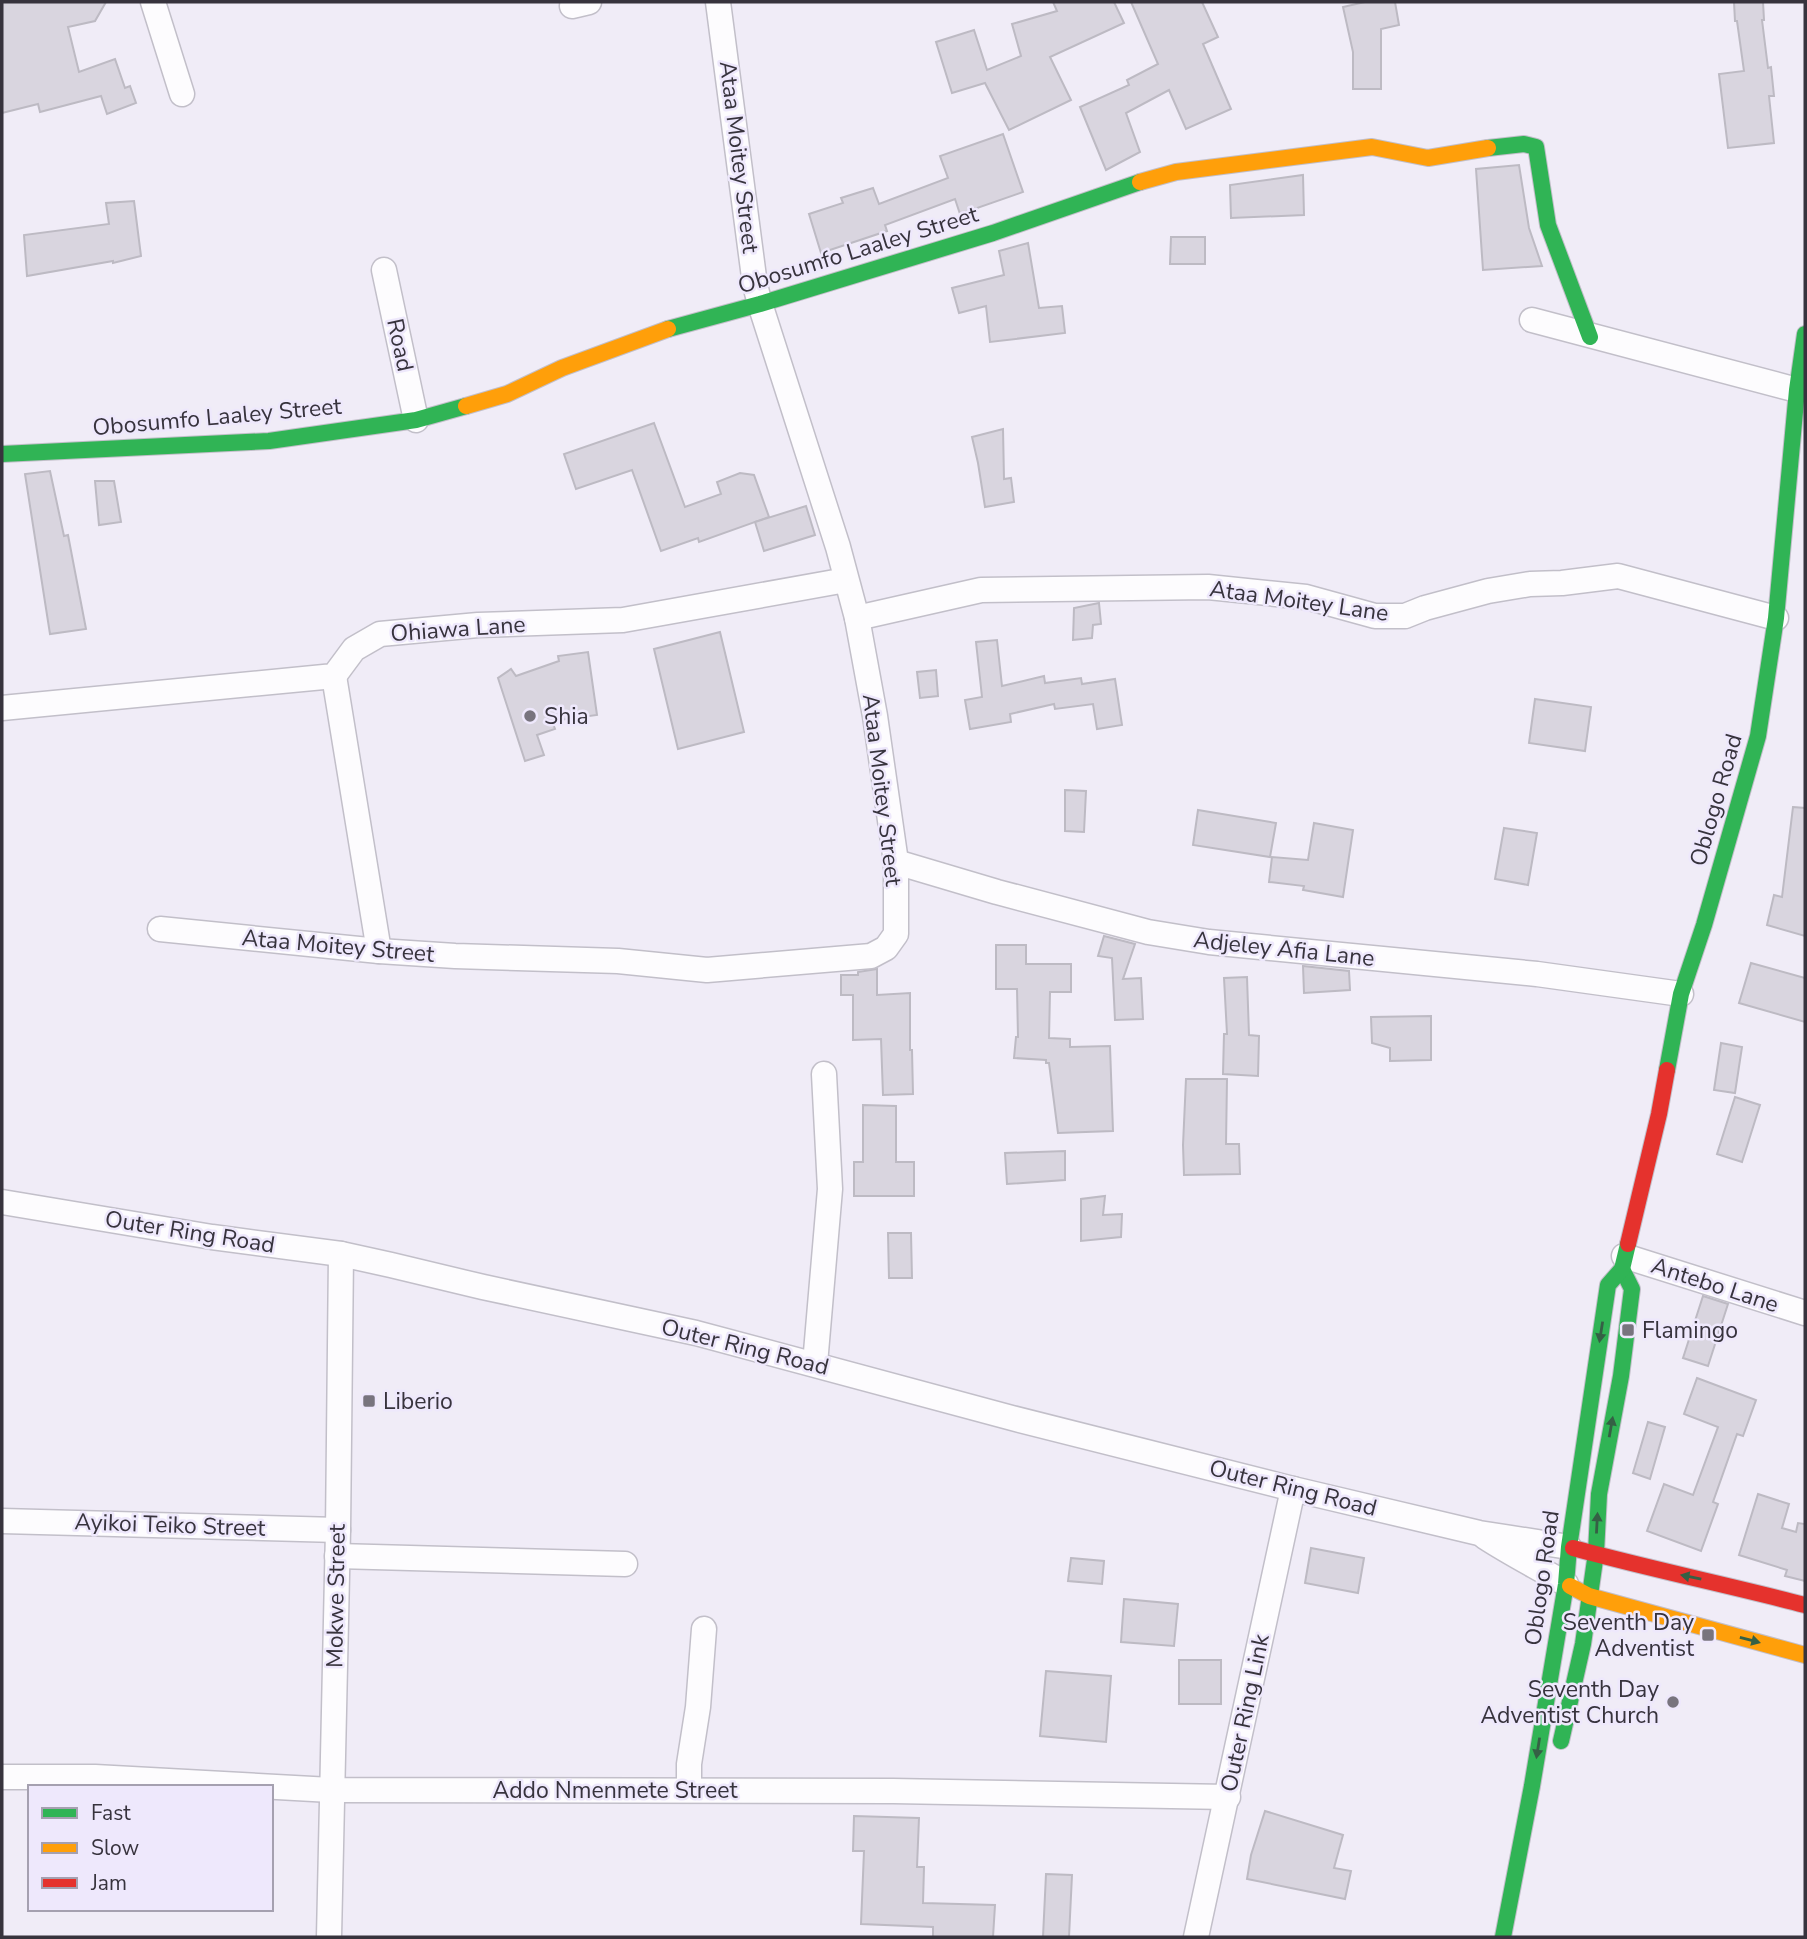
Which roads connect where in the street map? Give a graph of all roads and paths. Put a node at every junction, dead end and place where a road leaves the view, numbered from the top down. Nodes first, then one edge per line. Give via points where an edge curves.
1 (153, 2) edge
2 (718, 2) edge
3 (182, 94) dead end
4 (384, 270) dead end
5 (760, 304) junction
6 (1532, 320) dead end
7 (1805, 334) edge
8 (1590, 337) junction
9 (1797, 390) junction
10 (416, 421) junction
11 (1800, 433) edge
12 (2, 454) edge
13 (846, 580) junction
14 (857, 618) junction
15 (1776, 618) junction
16 (334, 676) junction
17 (2, 708) edge
18 (895, 862) junction
19 (160, 929) dead end
20 (379, 951) junction
21 (1681, 994) junction
22 (824, 1074) dead end
23 (2, 1202) edge
24 (341, 1254) junction
25 (1623, 1263) junction
26 (1805, 1313) edge
27 (815, 1364) junction
28 (1293, 1489) junction
29 (2, 1521) edge
30 (338, 1530) junction
31 (1479, 1533) junction
32 (1569, 1547) junction
33 (1595, 1553) junction
34 (337, 1556) junction
35 (625, 1564) dead end
36 (1566, 1584) junction
37 (1589, 1596) junction
38 (1805, 1605) edge
39 (704, 1629) dead end
40 (1805, 1655) edge
41 (1559, 1751) dead end
42 (2, 1777) edge
43 (240, 1785) edge
44 (273, 1787) edge
45 (331, 1790) junction
46 (689, 1790) junction
47 (1228, 1797) junction
48 (329, 1937) edge
49 (1196, 1937) edge
50 (1503, 1937) edge

1 - 3 street
2 - 5 street, Ataa Moitey Street
4 - 10 street, Road
5 - 8 main road, Obosumfo Laaley Street via 1176,172 1372,147 1428,158 1524,144 1536,147 1548,225
5 - 10 main road, Obosumfo Laaley Street via 662,331 507,394
5 - 13 street, Ataa Moitey Street
6 - 8 street
7 - 9 main road, Oblogo Road
8 - 9 street
9 - 11 main road, Oblogo Road
10 - 12 main road, Obosumfo Laaley Street via 269,441
11 - 15 main road, Oblogo Road
13 - 14 street, Ataa Moitey Street
13 - 16 street, Ohiawa Lane via 623,620 380,634 354,649
14 - 15 street, Ataa Moitey Lane via 981,590 1208,587 1306,597 1375,616 1405,616 1488,591 1618,576
14 - 18 street, Ataa Moitey Street
15 - 21 main road, Oblogo Road via 1758,736
16 - 17 street
16 - 20 street
18 - 20 street, Ataa Moitey Street via 895,934 886,948 871,956 707,970 618,961
18 - 21 street, Adjeley Afia Lane via 1148,932
19 - 20 street, Ataa Moitey Street
21 - 25 main road, Oblogo Road via 1659,1114
22 - 27 street via 830,1189
23 - 24 street, Outer Ring Road
24 - 27 street, Outer Ring Road
24 - 30 street, Mokwe Street
25 - 26 street, Antebo Lane
25 -> 32 main road, Oblogo Road via 1608,1286
33 -> 25 main road, Oblogo Road via 1599,1494 1632,1289
27 - 28 street, Outer Ring Road
28 - 31 street, Outer Ring Road
28 - 47 street, Outer Ring Link
29 - 30 street, Ayikoi Teiko Street
30 - 34 street, Mokwe Street
31 - 32 street, Outer Ring Road
31 - 36 street, Outer Ring Road
32 - 33 main road, Outer Ring Road
32 - 36 main road, Oblogo Road
33 - 37 main road, Oblogo Road
38 -> 33 main road, Outer Ring Road
34 - 35 street
34 - 45 street, Mokwe Street
36 - 37 main road, Outer Ring Road
36 -> 50 main road, Oblogo Road
37 -> 40 main road, Outer Ring Road
37 - 41 main road, Oblogo Road
39 - 46 street
42 - 43 street, Addo Nmenmete Street
44 - 45 street, Addo Nmenmete Street
45 - 46 street, Addo Nmenmete Street
45 - 48 street, Mokwe Street
46 - 47 street, Addo Nmenmete Street
47 - 49 street, Outer Ring Link

